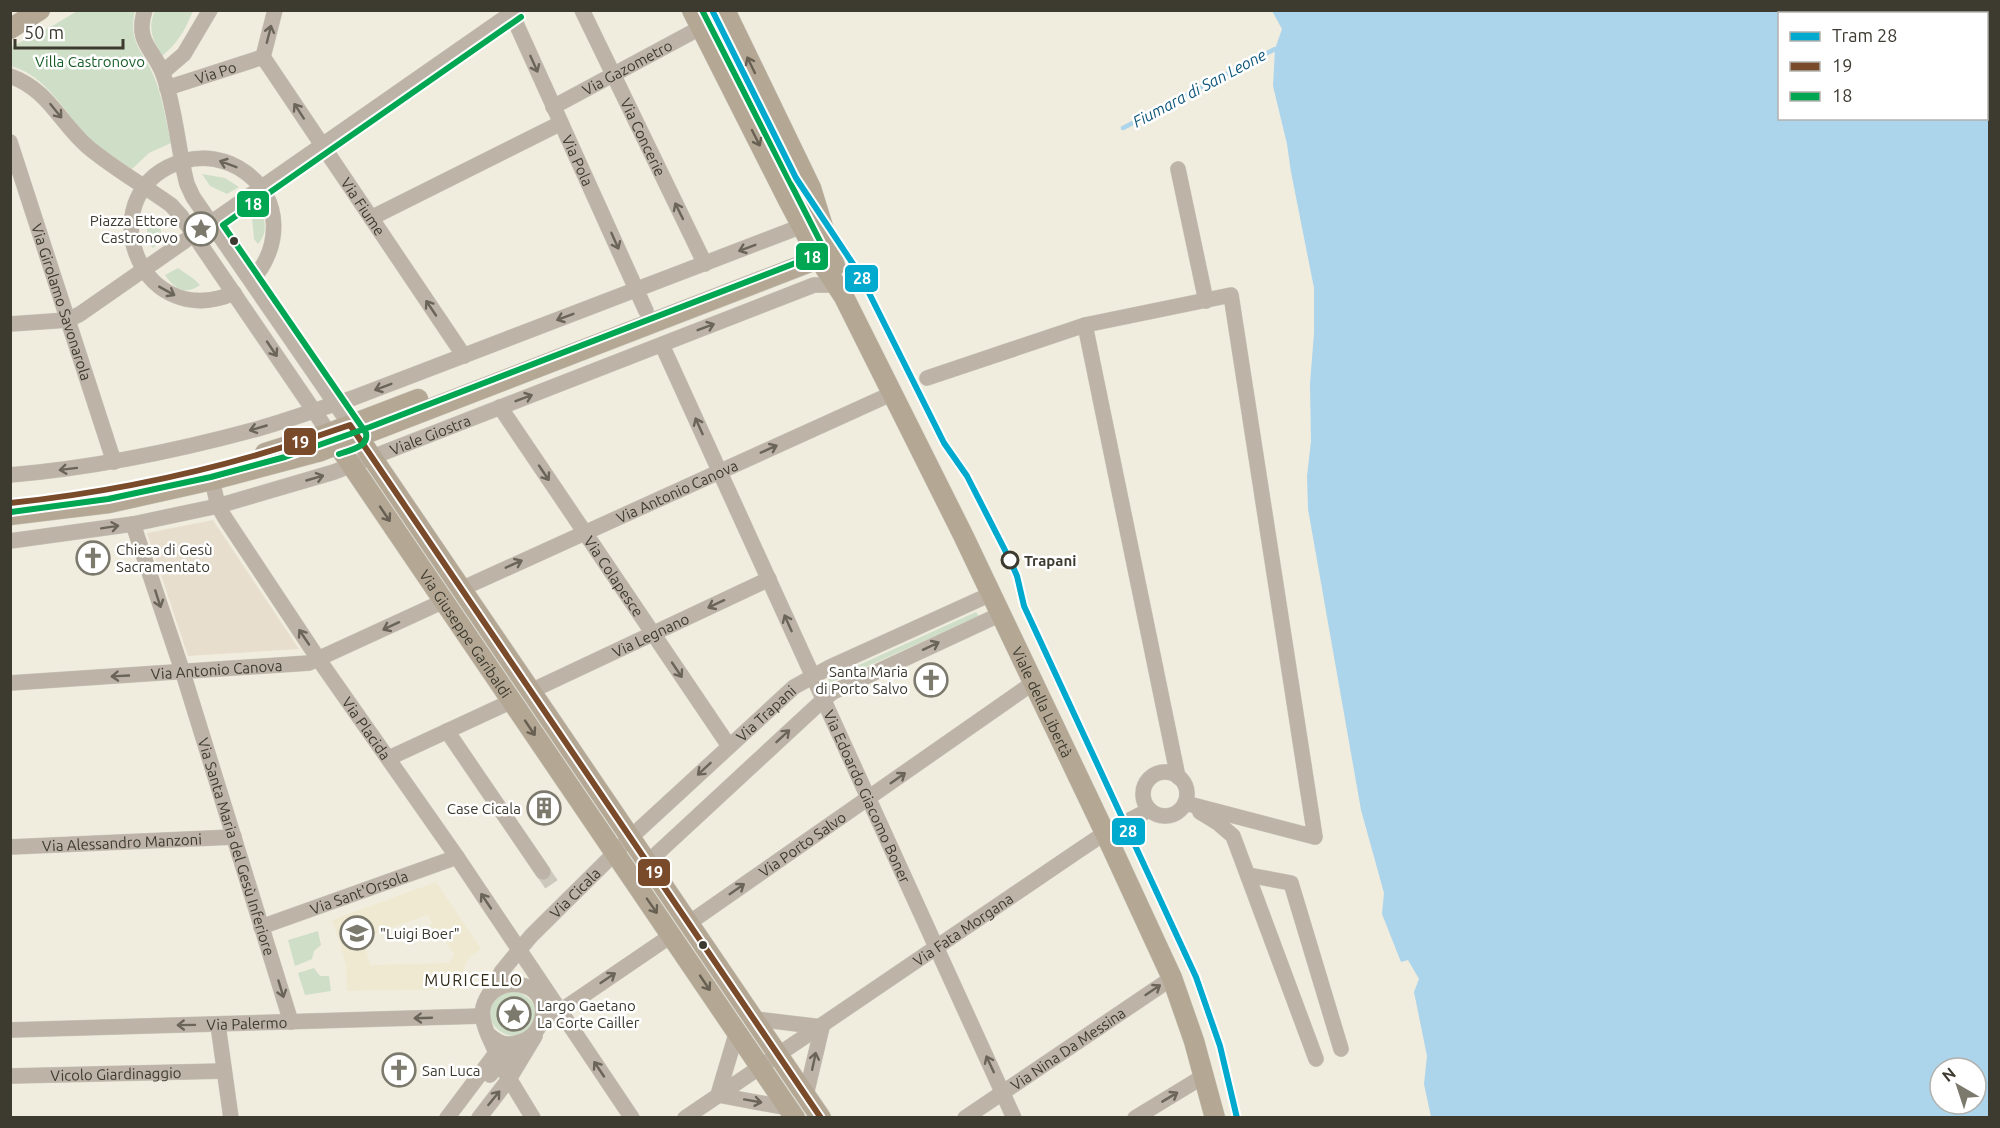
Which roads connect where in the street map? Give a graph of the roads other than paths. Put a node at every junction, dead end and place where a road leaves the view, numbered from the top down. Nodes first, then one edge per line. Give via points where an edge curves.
1 (40, 10) edge
2 (145, 10) edge
3 (210, 10) edge
4 (275, 10) edge
5 (582, 10) edge
6 (725, 10) edge
7 (512, 12) edge
8 (696, 19) edge
9 (10, 28) edge
10 (263, 57) junction
11 (163, 72) junction
12 (613, 75) junction
13 (10, 76) edge
14 (167, 88) junction
15 (553, 107) junction
16 (561, 123) junction
17 (10, 142) edge
18 (322, 146) junction
19 (180, 155) junction
20 (1178, 169) dead end
21 (140, 183) junction
22 (266, 185) junction
23 (370, 218) junction
24 (211, 223) junction
25 (802, 226) junction
26 (194, 235) junction
27 (705, 264) junction
28 (827, 267) junction
29 (139, 274) junction
30 (252, 280) junction
31 (637, 290) junction
32 (234, 293) junction
33 (1206, 301) junction
34 (646, 312) junction
35 (68, 320) junction
36 (10, 324) edge
37 (1085, 325) junction
38 (662, 345) junction
39 (464, 356) junction
40 (927, 378) dead end
41 (891, 394) junction
42 (335, 404) junction
43 (500, 407) junction
44 (314, 411) junction
45 (354, 431) junction
46 (334, 439) junction
47 (372, 457) junction
48 (114, 462) junction
49 (352, 466) junction
50 (719, 471) junction
51 (10, 475) edge
52 (212, 480) junction
53 (10, 502) edge
54 (218, 506) junction
55 (10, 515) edge
56 (134, 524) junction
57 (584, 532) junction
58 (10, 541) edge
59 (769, 579) junction
60 (461, 589) junction
61 (991, 594) junction
62 (444, 601) junction
63 (1001, 614) junction
64 (653, 634) junction
65 (319, 660) junction
66 (183, 672) junction
67 (812, 676) junction
68 (10, 682) edge
69 (1033, 683) junction
70 (531, 691) junction
71 (512, 700) junction
72 (822, 700) junction
73 (447, 731) junction
74 (729, 746) junction
75 (389, 758) junction
76 (1178, 777) junction
77 (868, 800) junction
78 (1185, 803) junction
79 (1149, 810) junction
80 (1105, 833) junction
81 (234, 837) junction
82 (631, 837) junction
83 (10, 847) edge
84 (615, 852) junction
85 (457, 857) junction
86 (648, 862) junction
87 (543, 872) tunnel mouth
88 (1248, 875) junction
89 (689, 922) junction
90 (261, 927) junction
91 (672, 935) junction
92 (936, 947) junction
93 (519, 949) junction
94 (1172, 978) junction
95 (534, 992) junction
96 (487, 998) junction
97 (559, 1011) junction
98 (482, 1016) junction
99 (756, 1019) junction
100 (291, 1022) junction
101 (542, 1024) junction
102 (218, 1025) junction
103 (822, 1027) junction
104 (10, 1030) edge
105 (737, 1031) junction
106 (490, 1036) junction
107 (528, 1040) junction
108 (1341, 1049) dead end
109 (779, 1054) junction
110 (498, 1058) junction
111 (1316, 1059) dead end
112 (761, 1067) junction
113 (224, 1071) junction
114 (10, 1076) edge
115 (1204, 1076) junction
116 (509, 1079) junction
117 (1002, 1092) junction
118 (718, 1095) junction
119 (806, 1095) junction
120 (791, 1113) edge
121 (231, 1118) edge
122 (447, 1118) edge
123 (456, 1118) edge
124 (479, 1118) edge
125 (533, 1118) edge
126 (632, 1118) edge
127 (685, 1118) edge
128 (821, 1118) edge
129 (965, 1118) edge
130 (1014, 1118) edge
131 (1135, 1118) edge
132 (1215, 1118) edge

1 - 9 main road
2 - 11 street, Via Giuseppe Garibaldi via 142,37
3 - 11 street via 184,54
10 -> 4 street
5 - 12 street, Via Concerie
28 -> 6 main road, Viale della Libertà via 811,188
7 -> 15 street, Via Pola
7 - 18 street
8 - 12 street, Via Gazometro
8 -> 25 main road, Viale della Libertà
10 - 14 street, Via Po
18 -> 10 street, Via Fiume
11 - 14 street, Via Giuseppe Garibaldi
12 - 15 street, Via Gazometro
27 -> 12 street, Via Concerie
13 -> 21 street, Via Giuseppe Garibaldi via 40,93 85,145
14 - 19 street, Via Giuseppe Garibaldi
15 - 16 street, Via Pola
16 - 23 street
16 -> 31 street, Via Pola
17 - 35 street, Via Girolamo Savonarola
18 - 22 street
18 - 23 street, Via Fiume
19 - 21 street
22 -> 19 street via 225,162
19 - 24 street, Via Giuseppe Garibaldi via 186,184
20 - 33 street
21 - 26 street, Via Giuseppe Garibaldi via 171,205
21 - 29 street via 131,235
22 - 24 street
22 - 30 street via 274,235 268,259
39 -> 23 street, Via Fiume
24 - 26 street
24 - 30 street, Via Giuseppe Garibaldi
25 -> 27 street
25 - 28 main road, Viale della Libertà
26 - 29 street
26 - 32 street, Via Giuseppe Garibaldi
27 - 31 street
28 - 34 main road, Viale Giostra
38 -> 28 street, Viale Giostra
28 - 41 main road, Viale della Libertà
28 - 45 main road, Viale Giostra
29 -> 32 street via 184,299 209,301
29 - 35 street
30 - 42 street, Via Giuseppe Garibaldi
31 - 34 street, Via Pola
31 -> 39 street
32 -> 44 street, Via Giuseppe Garibaldi
33 - 37 street
33 - 78 street via 1231,295 1315,837
34 - 45 main road, Viale Giostra
35 - 36 street
35 - 48 street, Via Girolamo Savonarola
37 - 40 street
37 - 76 street
43 -> 38 street, Viale Giostra
50 -> 38 street, Via Edoardo Giacomo Boner
39 -> 42 street
50 -> 41 street, Via Antonio Canova
41 - 61 main road, Viale della Libertà
42 - 44 street
42 - 45 street, Via Giuseppe Garibaldi
43 - 47 street, Viale Giostra
43 -> 57 street, Via Colapesce
44 - 46 street, Via Giuseppe Garibaldi
44 -> 48 street via 257,429
45 - 46 main road, Viale Giostra
45 - 47 main road, Via Giuseppe Garibaldi
46 - 49 main road, Via Giuseppe Garibaldi
46 - 52 main road, Viale Giostra via 289,461
46 - 53 main road, Viale Giostra via 106,490
47 - 49 street, Viale Giostra
47 - 60 main road, Via Giuseppe Garibaldi
48 -> 51 street
54 -> 49 street, Viale Giostra
49 -> 62 main road, Via Giuseppe Garibaldi
50 - 57 street, Via Antonio Canova
50 - 59 street, Via Edoardo Giacomo Boner
52 - 54 street
52 - 55 main road, Viale Giostra via 109,503
54 - 56 street, Viale Giostra
65 -> 54 street, Via Placida
58 -> 56 street, Viale Giostra
56 -> 66 street, Via Santa Maria del Gesù Inferiore
60 -> 57 street, Via Antonio Canova
57 - 64 street, Via Colapesce
59 -> 64 street, Via Legnano
67 -> 59 street, Via Edoardo Giacomo Boner
60 - 70 main road, Via Giuseppe Garibaldi
61 - 63 main road, Viale della Libertà
61 - 67 street, Via Trapani
62 -> 65 street, Via Antonio Canova
62 - 71 main road, Via Giuseppe Garibaldi
63 - 69 main road, Viale della Libertà
72 -> 63 street, Via Trapani
64 - 70 street, Via Legnano
64 -> 74 street, Via Colapesce
65 - 66 street, Via Antonio Canova
65 - 75 street, Via Placida
66 -> 68 street, Via Antonio Canova
66 - 81 street, Via Santa Maria del Gesù Inferiore
67 - 72 street, Via Edoardo Giacomo Boner
67 - 74 street, Via Trapani via 794,687
77 -> 69 street, Via Porto Salvo
69 - 80 main road, Viale della Libertà
70 - 82 main road, Via Giuseppe Garibaldi
71 - 73 street
71 -> 84 main road, Via Giuseppe Garibaldi
72 - 77 street, Via Edoardo Giacomo Boner
86 -> 72 street, Via Trapani
73 - 75 street
73 - 87 street
74 -> 82 street, Via Trapani
75 - 85 street, Via Placida
76 - 78 street via 1186,789
76 - 79 street via 1164,772 1146,783 1143,797
89 -> 77 street, Via Porto Salvo
77 - 92 street, Via Edoardo Giacomo Boner
78 - 79 street via 1169,816
78 - 88 street via 1233,836
79 - 80 street, Via Fata Morgana
80 - 92 street, Via Fata Morgana
80 - 94 main road, Viale della Libertà
81 - 83 street, Via Alessandro Manzoni
81 - 90 street, Via Santa Maria del Gesù Inferiore
82 - 84 street, Via Cicala
82 - 86 main road, Via Giuseppe Garibaldi
84 - 86 main road
84 -> 91 main road, Via Giuseppe Garibaldi
84 - 93 street, Via Cicala via 560,897
85 - 90 street, Via Sant'Orsola
93 -> 85 street, Via Placida
86 - 89 main road, Via Giuseppe Garibaldi
88 - 108 street via 1291,883
88 - 111 street
89 - 99 main road, Via Giuseppe Garibaldi
90 -> 100 street, Via Santa Maria del Gesù Inferiore
97 -> 91 street
91 -> 105 main road, Via Giuseppe Garibaldi
92 - 103 street, Via Fata Morgana
117 -> 92 street, Via Edoardo Giacomo Boner
93 - 96 street, Via Cicala
93 - 97 street, Via Placida
94 - 115 main road, Viale della Libertà
117 -> 94 street, Via Nina Da Messina
95 - 96 street via 526,986 509,984
95 - 97 street
95 - 101 street via 543,1009
96 - 98 street
97 - 101 street
126 -> 97 street
98 -> 100 street, Via Palermo
98 - 106 street
99 - 103 street
99 - 109 main road, Via Giuseppe Garibaldi
100 - 102 street, Via Palermo
101 - 107 street
101 - 116 street
102 -> 104 street, Via Palermo
102 - 113 street
103 - 109 street, Via Fata Morgana
119 -> 103 street
105 - 112 main road, Via Giuseppe Garibaldi
105 - 118 street
106 - 107 street via 502,1044
106 - 110 street
107 - 110 street
109 - 112 street, Via Fata Morgana
109 - 119 main road, Via Giuseppe Garibaldi
110 - 116 street
110 - 122 street
110 - 123 street
112 - 118 street, Via Fata Morgana
112 - 120 main road, Via Giuseppe Garibaldi
113 - 114 street, Vicolo Giardinaggio
113 - 121 street
131 -> 115 street
115 - 132 main road, Viale della Libertà
124 -> 116 street
116 - 125 street
117 - 129 street, Via Nina Da Messina
117 - 130 street, Via Edoardo Giacomo Boner
118 -> 120 street
118 - 127 street
119 - 128 main road

